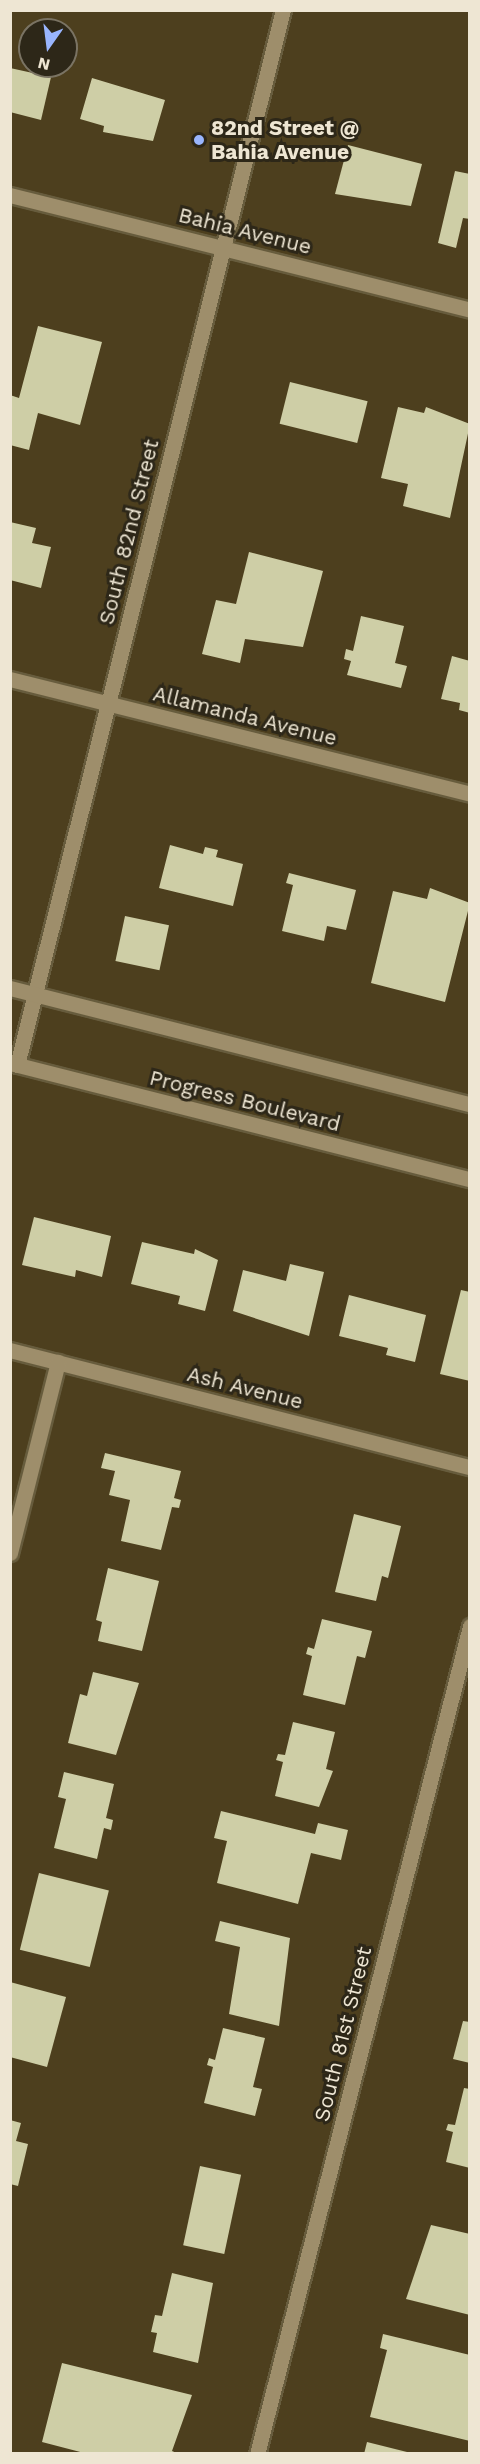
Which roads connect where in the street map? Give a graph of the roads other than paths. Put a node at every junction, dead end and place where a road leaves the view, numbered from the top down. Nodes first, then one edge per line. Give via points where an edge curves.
1 (283, 10) edge
2 (10, 195) edge
3 (223, 247) junction
4 (470, 310) edge
5 (10, 679) edge
6 (108, 703) junction
7 (470, 794) edge
8 (10, 988) edge
9 (34, 994) junction
10 (14, 1064) edge
11 (470, 1104) edge
12 (470, 1179) edge
13 (10, 1350) edge
14 (58, 1362) junction
15 (470, 1467) edge
16 (10, 1553) edge
17 (470, 1626) edge
18 (257, 2454) edge

1 - 3 street, South 82nd Street
2 - 3 street, Bahia Avenue
3 - 4 street, Bahia Avenue
3 - 6 street, South 82nd Street
5 - 6 street, Allamanda Avenue
6 - 7 street, Allamanda Avenue
6 - 9 street, South 82nd Street
8 - 9 street
9 - 10 street, South 82nd Street
9 - 11 street
10 - 12 street, Progress Boulevard
13 - 14 street, Ash Avenue
14 - 15 street, Ash Avenue
14 - 16 street
17 - 18 street, South 81st Street

